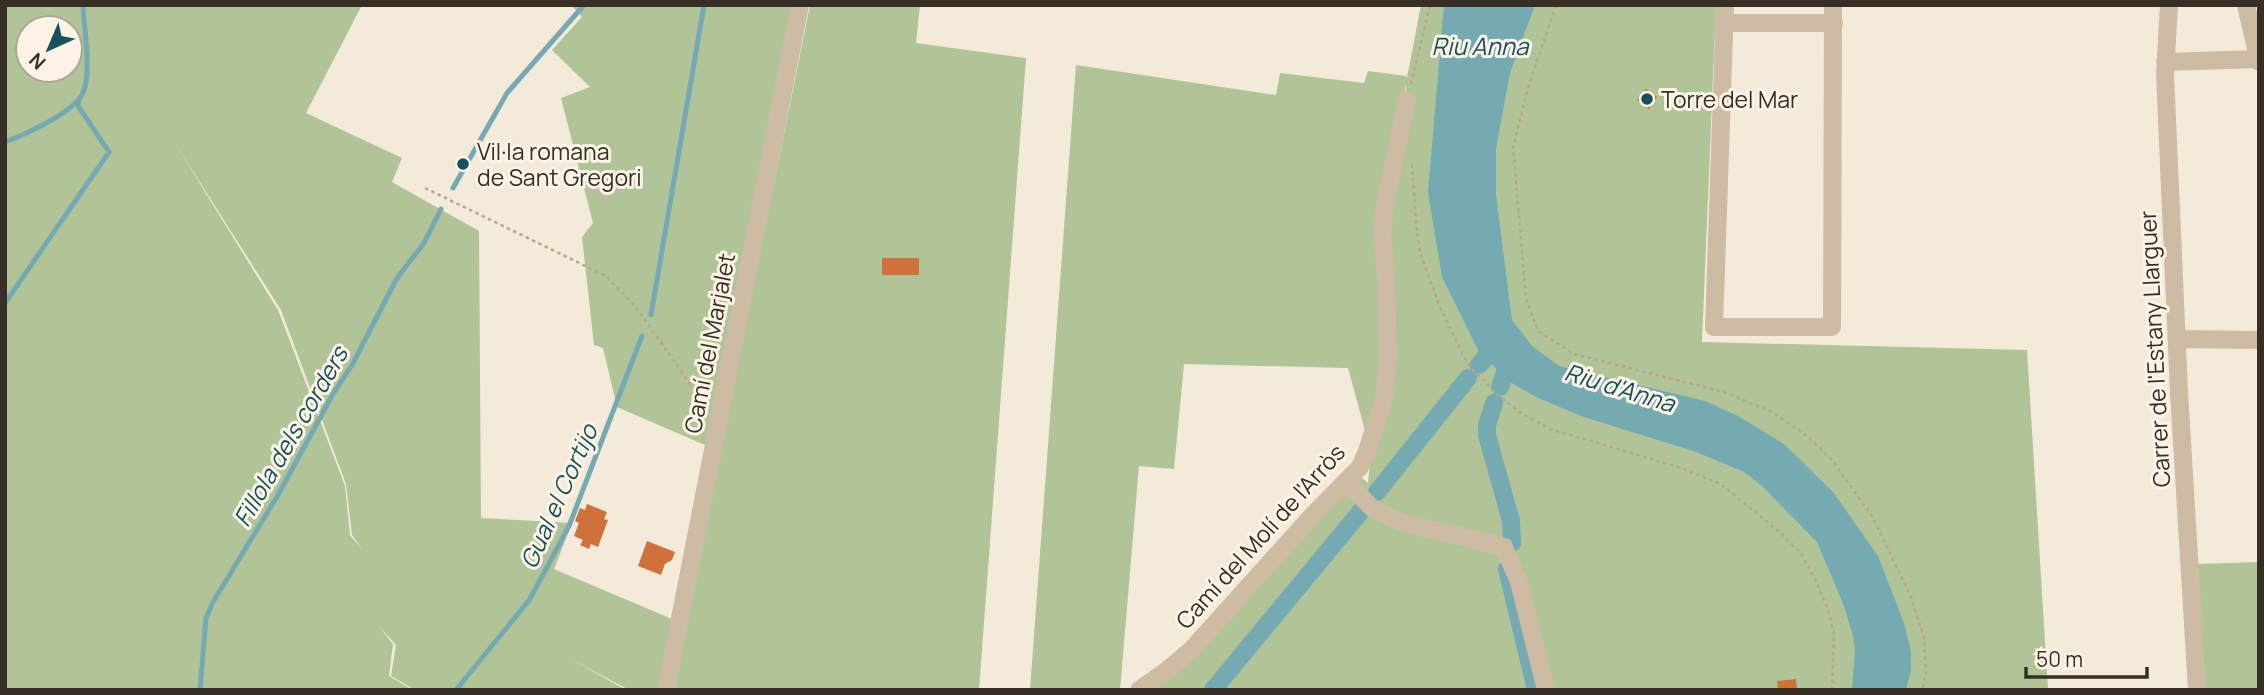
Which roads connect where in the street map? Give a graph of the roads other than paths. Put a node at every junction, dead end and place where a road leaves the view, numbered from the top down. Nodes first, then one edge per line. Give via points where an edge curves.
1 (800, 5) edge
2 (1851, 5) edge
3 (2169, 5) edge
4 (2246, 5) edge
5 (1724, 14) edge
6 (1834, 16) edge
7 (2258, 61) edge
8 (2165, 62) junction
9 (1408, 100) road end
10 (2179, 339) junction
11 (2259, 340) edge
12 (1346, 481) junction
13 (666, 690) edge
14 (1139, 690) edge
15 (1546, 690) edge
16 (2197, 690) edge

1 - 13 street, Camí del Marjalet
2 - 6 street
3 - 8 street, Carrer de l'Estany Llarguer
4 - 7 street
5 - 6 street
5 - 6 street via 1714,327 1832,327
7 - 8 street
8 - 10 street, Carrer de l'Estany Llarguer
9 - 12 street, Camí del Molí de l'Arròs via 1382,234 1388,359 1384,398 1360,467
10 - 11 street
10 - 16 street, Carrer de l'Estany Llarguer
12 - 14 street, Camí del Molí de l'Arròs via 1192,649
12 - 15 street via 1372,508 1400,522 1504,547 1519,582

